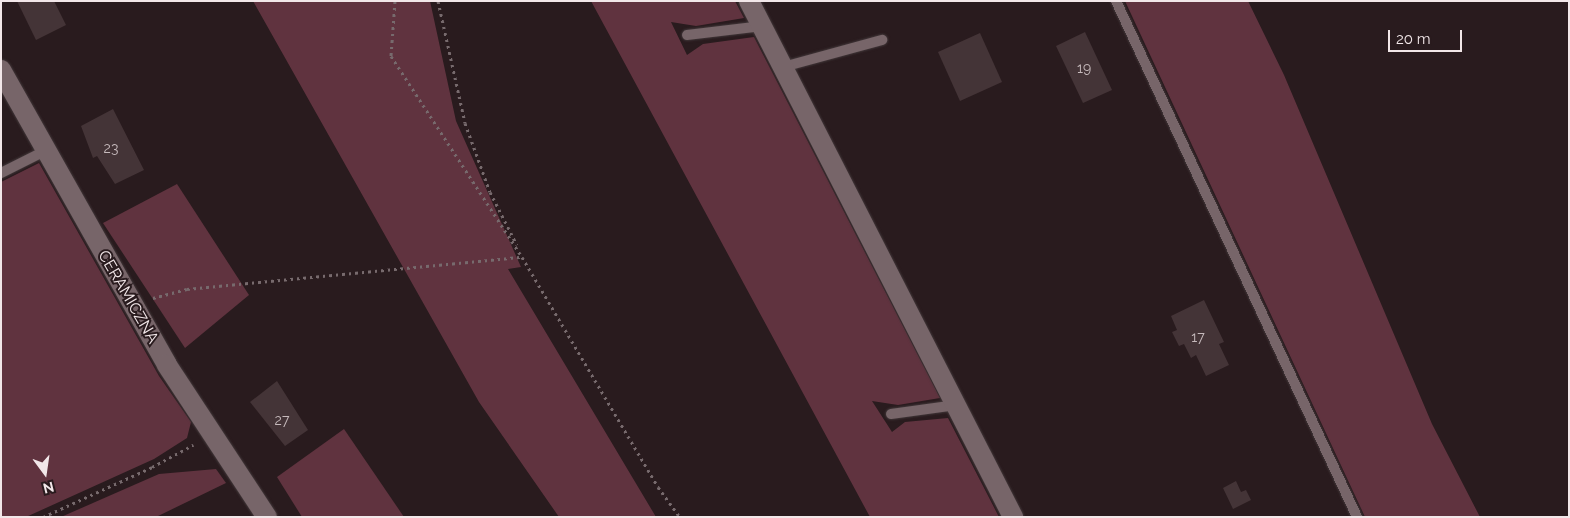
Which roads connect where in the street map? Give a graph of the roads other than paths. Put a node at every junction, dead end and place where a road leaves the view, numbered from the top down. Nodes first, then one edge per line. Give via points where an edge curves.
1 (749, 1) edge
2 (1116, 1) edge
3 (762, 26) junction
4 (687, 35) dead end
5 (882, 40) dead end
6 (783, 67) junction
7 (1, 70) edge
8 (46, 151) junction
9 (1, 173) edge
10 (956, 405) junction
11 (891, 414) dead end
12 (266, 517) edge
13 (1013, 517) edge
14 (1357, 517) edge

1 - 3 street
2 - 14 lane
3 - 4 lane
3 - 6 street
5 - 6 lane
6 - 10 street
7 - 8 street, CERAMICZNA
8 - 9 lane
8 - 12 street, CERAMICZNA via 132,304
10 - 11 lane
10 - 13 street

